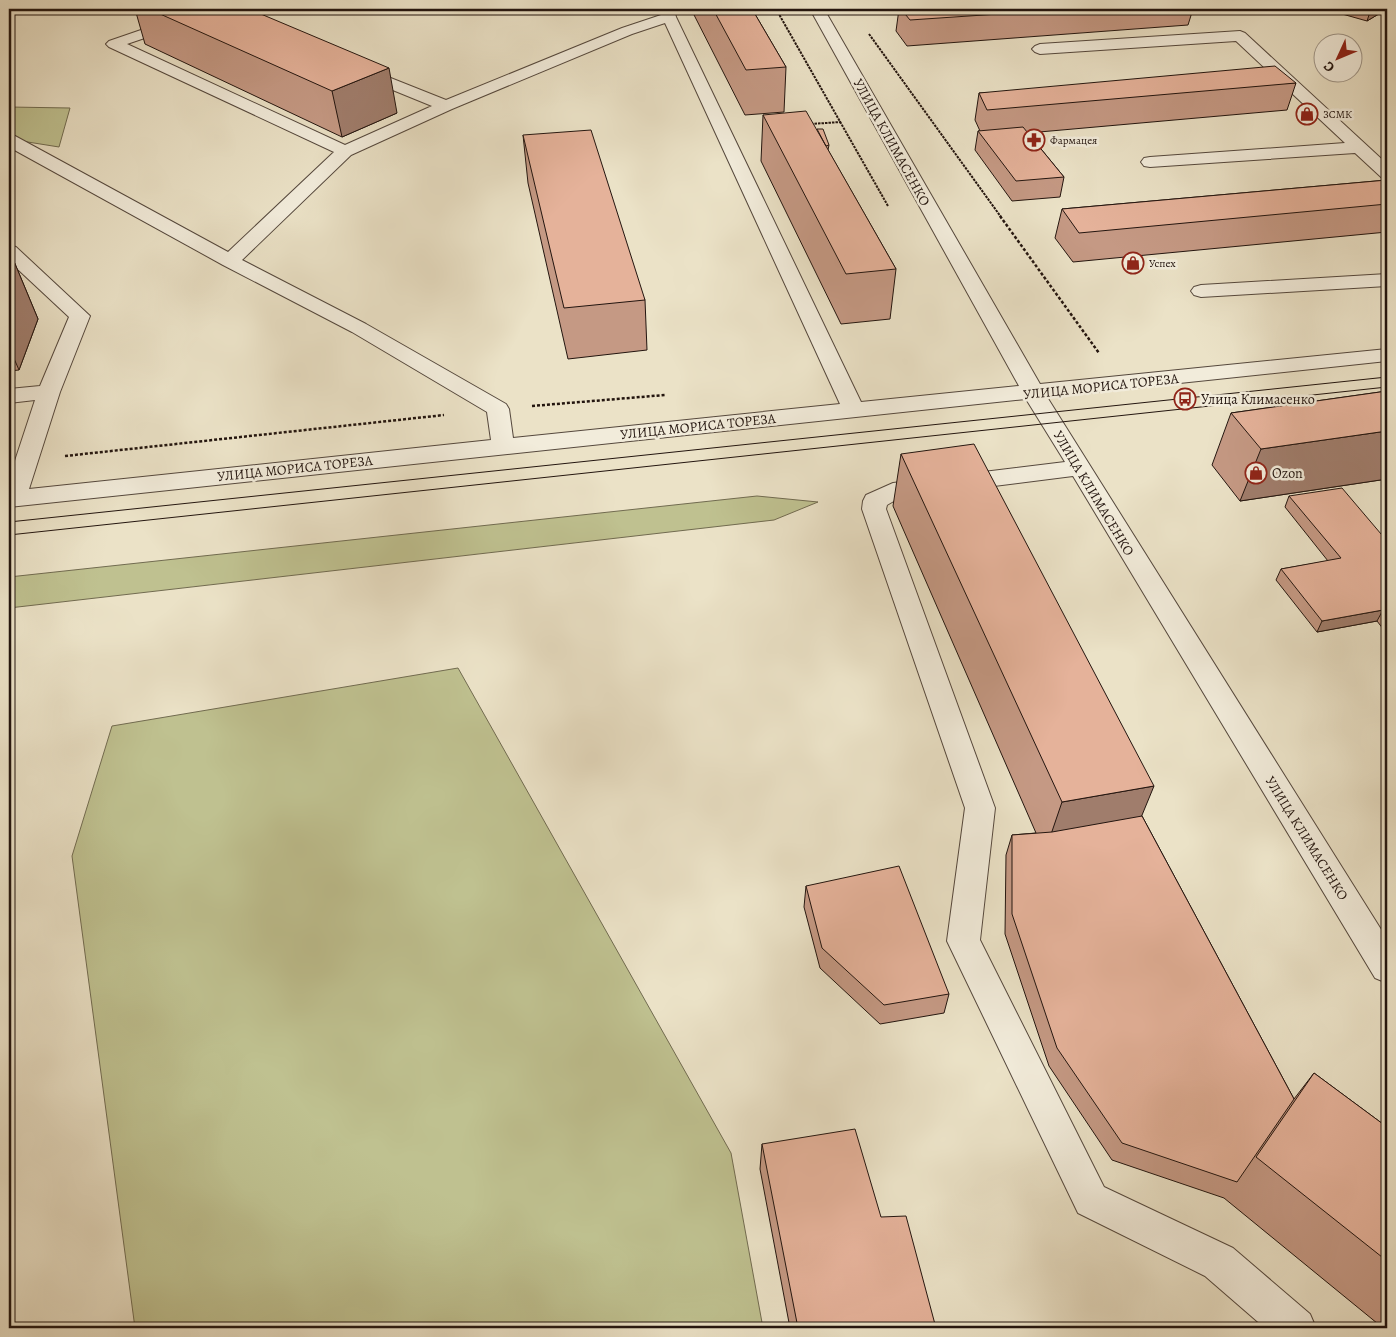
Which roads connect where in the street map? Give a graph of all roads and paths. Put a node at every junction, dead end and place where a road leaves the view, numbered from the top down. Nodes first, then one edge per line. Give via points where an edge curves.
1 (817, 9) edge
2 (668, 13) edge
3 (192, 17) edge
4 (868, 33) dead end
5 (1040, 48) dead end
6 (346, 66) edge
7 (446, 106) junction
8 (841, 122) dead end
9 (811, 124) edge
10 (9, 140) edge
11 (1360, 147) junction
12 (345, 151) junction
13 (1150, 162) dead end
14 (1387, 173) edge
15 (9, 251) edge
16 (230, 261) junction
17 (1387, 280) edge
18 (1201, 291) dead end
19 (1387, 355) edge
20 (1121, 384) junction
21 (49, 392) junction
22 (1034, 393) junction
23 (9, 396) edge
24 (854, 410) junction
25 (503, 446) junction
26 (1079, 468) junction
27 (12, 499) edge
28 (1387, 968) edge
29 (1296, 1328) edge

1 - 22 street, УЛИЦА КЛИМАСЕНКО
2 - 7 street
2 - 24 street
3 - 12 street via 114,44
4 - 20 path
5 - 11 street via 1240,36
6 - 7 street
7 - 12 street
8 - 9 path
10 - 16 street
11 - 13 street
11 - 14 street
12 - 16 street
15 - 21 street via 80,316
16 - 25 street via 360,328 498,409
17 - 18 street
19 - 20 street, УЛИЦА МОРИСА ТОРЕЗА
20 - 22 street, УЛИЦА МОРИСА ТОРЕЗА
21 - 23 street
21 - 27 street
22 - 24 street, УЛИЦА МОРИСА ТОРЕЗА
22 - 26 street, УЛИЦА КЛИМАСЕНКО
24 - 25 street, УЛИЦА МОРИСА ТОРЕЗА
25 - 27 street, УЛИЦА МОРИСА ТОРЕЗА
26 - 28 street, УЛИЦА КЛИМАСЕНКО
26 - 29 street via 893,491 875,501 874,508 980,808 963,942 1091,1200 1219,1262

